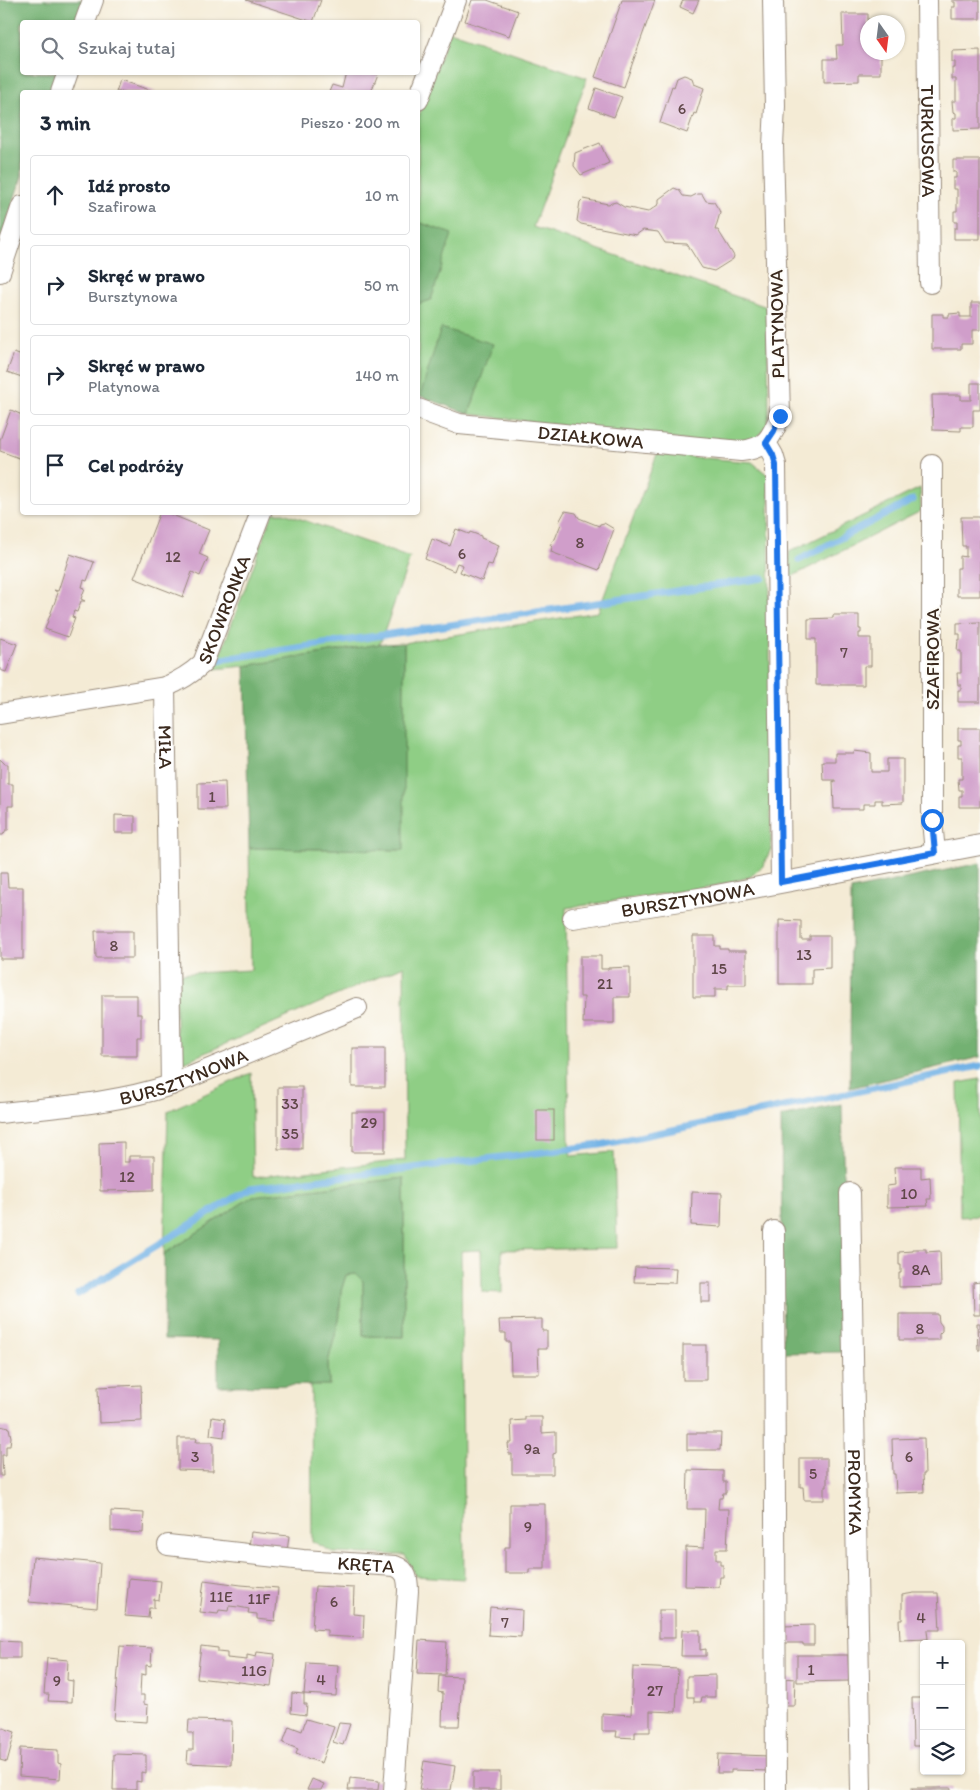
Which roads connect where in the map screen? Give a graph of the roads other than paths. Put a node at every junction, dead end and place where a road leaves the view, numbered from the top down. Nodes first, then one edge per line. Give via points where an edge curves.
1 (93, 0) edge
2 (456, 0) edge
3 (773, 0) edge
4 (927, 0) edge
5 (86, 20) edge
6 (67, 75) edge
7 (62, 90) edge
8 (420, 95) edge
9 (20, 212) edge
10 (0, 272) edge
11 (930, 283) dead end
12 (420, 410) edge
13 (766, 443) junction
14 (932, 465) dead end
15 (260, 515) edge
16 (165, 687) junction
17 (0, 714) edge
18 (980, 845) edge
19 (935, 853) junction
20 (781, 882) junction
21 (573, 918) dead end
22 (357, 1008) dead end
23 (171, 1085) junction
24 (0, 1113) edge
25 (850, 1193) dead end
26 (774, 1231) dead end
27 (168, 1545) dead end
28 (394, 1790) edge
29 (776, 1790) edge
30 (861, 1790) edge

1 - 5 street
2 - 8 street
3 - 13 street, PLATYNOWA via 780,416
4 - 11 street, TURKUSOWA
6 - 7 street
9 - 10 street
12 - 13 street, DZIAŁKOWA via 459,424 741,451
13 - 20 street via 776,465
14 - 19 street, SZAFIROWA via 932,820
15 - 16 street, SKOWRONKA via 203,663 183,680
16 - 17 street
16 - 23 street, MIŁA
18 - 19 street, BURSZTYNOWA
19 - 20 street, BURSZTYNOWA
20 - 21 street, BURSZTYNOWA
22 - 23 street, BURSZTYNOWA
23 - 24 street, BURSZTYNOWA via 115,1098
25 - 30 street, PROMYKA
26 - 29 street
27 - 28 street, KRĘTA via 303,1560 395,1566 404,1571 408,1591

